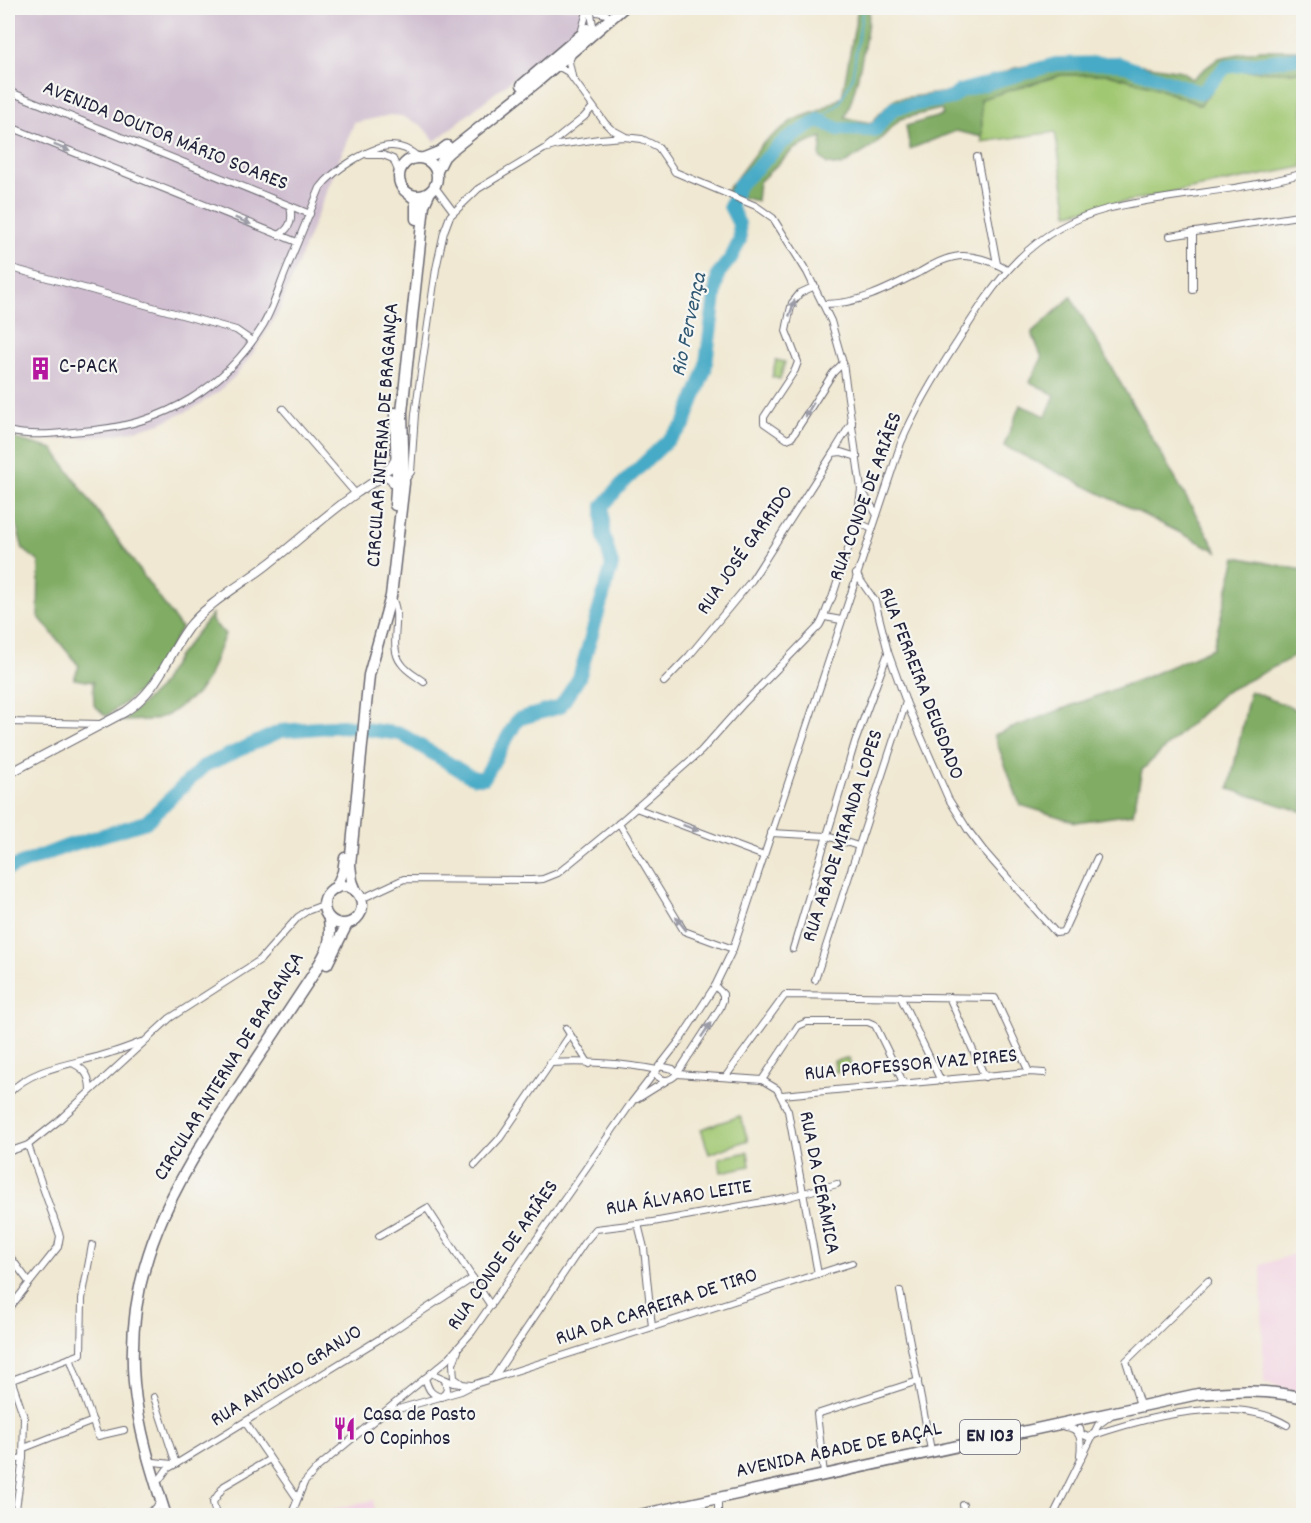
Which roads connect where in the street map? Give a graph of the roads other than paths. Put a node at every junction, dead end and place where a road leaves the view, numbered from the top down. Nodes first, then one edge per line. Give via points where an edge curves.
1 (590, 8) edge
2 (623, 8) edge
3 (609, 11) edge
4 (593, 25) junction
5 (579, 36) junction
6 (573, 52) junction
7 (553, 68) junction
8 (572, 76) junction
9 (537, 82) junction
10 (8, 91) edge
11 (592, 107) junction
12 (8, 126) edge
13 (624, 137) junction
14 (544, 149) junction
15 (364, 155) junction
16 (977, 157) dead end
17 (421, 158) junction
18 (437, 171) junction
19 (399, 173) junction
20 (1302, 173) edge
21 (1304, 186) edge
22 (432, 190) junction
23 (410, 195) junction
24 (290, 206) junction
25 (453, 211) junction
26 (309, 214) junction
27 (1304, 215) edge
28 (1193, 232) junction
29 (279, 235) junction
30 (1170, 236) dead end
31 (297, 242) junction
32 (997, 264) junction
33 (8, 267) edge
34 (1007, 270) junction
35 (815, 286) junction
36 (1193, 290) dead end
37 (824, 304) junction
38 (252, 341) junction
39 (843, 363) junction
40 (283, 409) dead end
41 (852, 421) junction
42 (8, 431) edge
43 (833, 453) junction
44 (857, 457) junction
45 (396, 459) junction
46 (370, 484) junction
47 (400, 484) junction
48 (861, 489) junction
49 (356, 494) junction
50 (877, 515) junction
51 (857, 522) junction
52 (872, 529) junction
53 (856, 574) junction
54 (391, 596) junction
55 (832, 598) junction
56 (846, 603) junction
57 (825, 617) junction
58 (841, 620) junction
59 (888, 652) junction
60 (424, 682) dead end
61 (664, 682) dead end
62 (365, 690) junction
63 (906, 702) junction
64 (8, 722) edge
65 (101, 724) junction
66 (8, 774) edge
67 (356, 775) junction
68 (636, 808) junction
69 (619, 823) junction
70 (771, 832) junction
71 (827, 836) junction
72 (858, 846) junction
73 (764, 856) junction
74 (1097, 858) dead end
75 (336, 888) junction
76 (358, 895) junction
77 (323, 905) junction
78 (329, 920) junction
79 (347, 924) junction
80 (733, 949) junction
81 (793, 949) dead end
82 (815, 980) dead end
83 (715, 987) junction
84 (900, 996) junction
85 (949, 997) junction
86 (566, 1028) dead end
87 (570, 1035) junction
88 (144, 1040) junction
89 (667, 1056) junction
90 (550, 1063) junction
91 (74, 1064) junction
92 (589, 1064) junction
93 (657, 1070) junction
94 (675, 1071) junction
95 (1029, 1072) junction
96 (1044, 1073) dead end
97 (726, 1076) junction
98 (985, 1077) junction
99 (762, 1080) junction
100 (666, 1081) junction
101 (941, 1081) junction
102 (904, 1084) junction
103 (90, 1091) junction
104 (8, 1094) edge
105 (782, 1095) junction
106 (632, 1102) junction
107 (28, 1145) junction
108 (8, 1152) edge
109 (475, 1165) dead end
110 (837, 1184) dead end
111 (804, 1194) junction
112 (639, 1224) junction
113 (379, 1236) dead end
114 (92, 1245) dead end
115 (8, 1254) edge
116 (852, 1263) dead end
117 (818, 1274) junction
118 (474, 1278) junction
119 (1208, 1281) dead end
120 (29, 1282) junction
121 (900, 1290) dead end
122 (491, 1306) junction
123 (8, 1310) edge
124 (652, 1327) junction
125 (460, 1347) junction
126 (70, 1358) junction
127 (8, 1370) edge
128 (428, 1375) junction
129 (493, 1378) junction
130 (12, 1380) junction
131 (445, 1380) junction
132 (918, 1381) junction
133 (462, 1384) junction
134 (472, 1385) junction
135 (1265, 1392) junction
136 (154, 1397) dead end
137 (441, 1397) junction
138 (1304, 1398) edge
139 (1140, 1405) junction
140 (1304, 1406) edge
141 (1120, 1409) junction
142 (378, 1415) junction
143 (1086, 1417) junction
144 (93, 1421) junction
145 (245, 1422) junction
146 (1049, 1425) junction
147 (1287, 1425) dead end
148 (1080, 1429) junction
149 (124, 1430) dead end
150 (1094, 1433) junction
151 (1081, 1440) junction
152 (24, 1448) junction
153 (931, 1450) junction
154 (23, 1458) junction
155 (270, 1459) junction
156 (1079, 1460) junction
157 (8, 1461) edge
158 (154, 1462) junction
159 (176, 1464) junction
160 (824, 1474) junction
161 (160, 1479) junction
162 (718, 1497) junction
163 (161, 1498) junction
164 (297, 1498) junction
165 (696, 1502) junction
166 (963, 1505) dead end
167 (15, 1515) edge
168 (90, 1515) edge
169 (119, 1515) edge
170 (148, 1515) edge
171 (165, 1515) edge
172 (171, 1515) edge
173 (216, 1515) edge
174 (291, 1515) edge
175 (635, 1515) edge
176 (700, 1515) edge
177 (718, 1515) edge
178 (965, 1515) edge
179 (1053, 1515) edge

1 - 3 street
1 - 4 street
1 - 5 street
2 - 6 main road
3 - 4 main road
4 - 5 main road
4 - 9 main road via 587,37
5 - 17 main road via 452,142
6 - 7 main road
6 - 8 street via 569,62
7 - 8 street via 565,69
7 - 9 main road
8 - 11 street
9 - 18 main road via 448,153
10 - 24 street, AVENIDA DOUTOR MÁRIO SOARES
11 - 13 street via 611,129
11 - 14 street
12 -> 29 street
13 - 14 street
13 - 35 street via 650,142 675,172 746,202 773,218
14 - 25 street via 478,189
15 - 17 street via 393,146
15 - 19 street via 393,159
15 - 26 street via 325,181
16 - 32 street
17 - 18 main road via 430,161
17 - 19 main road via 406,162
18 - 22 main road
19 - 23 main road via 401,186
20 - 21 street
20 - 34 street, RUA CONDE DE ARIÃES via 1125,205 1078,218 1041,239
22 - 23 main road via 423,196
22 - 25 street
22 - 47 main road, CIRCULAR INTERNA DE BRAGANÇA via 424,205 402,412
23 - 45 main road, CIRCULAR INTERNA DE BRAGANÇA via 416,201 417,212 395,411
24 - 26 street, AVENIDA DOUTOR MÁRIO SOARES
24 - 29 street via 292,220
25 - 47 street via 438,260 415,414 411,472
26 - 31 street
27 - 28 street
28 - 30 street
28 - 36 street
29 - 31 street
31 - 38 street via 263,326
32 - 34 street
32 - 37 street via 952,257 876,295
33 - 38 street via 236,330
34 - 50 street, RUA CONDE DE ARIÃES via 980,306 910,420
35 - 37 street
39 -> 35 street via 792,437 787,439 764,423 764,417 798,366 786,331 792,303 800,293
37 - 39 street
38 - 42 street via 221,378 170,411 113,428 28,435
39 - 41 street
40 - 49 street
41 - 43 street, RUA JOSÉ GARRIDO
41 - 44 street
43 - 44 street
43 - 61 street, RUA JOSÉ GARRIDO via 752,580
44 - 48 street
45 - 46 street
45 - 47 main road, CIRCULAR INTERNA DE BRAGANÇA
46 - 47 street via 385,476
46 - 49 street
47 - 54 main road, CIRCULAR INTERNA DE BRAGANÇA
47 - 62 main road, CIRCULAR INTERNA DE BRAGANÇA via 386,592 366,659
48 - 50 street
48 - 51 street
49 - 65 street via 267,566 216,601 189,627 147,694 125,712
50 - 52 street, RUA CONDE DE ARIÃES
51 - 52 street
51 - 55 street
52 - 53 street, RUA CONDE DE ARIÃES
53 - 56 street, RUA CONDE DE ARIÃES
53 - 59 street, RUA FERREIRA DEUSDADO via 875,602
54 - 60 street via 396,606 398,659
54 - 62 main road, CIRCULAR INTERNA DE BRAGANÇA
55 - 56 street
55 - 57 street
56 - 58 street, RUA CONDE DE ARIÃES
57 - 58 street
57 - 68 street via 701,751
58 - 70 street, RUA CONDE DE ARIÃES
59 - 63 street, RUA FERREIRA DEUSDADO
59 - 71 street via 855,742
62 - 67 main road, CIRCULAR INTERNA DE BRAGANÇA
63 - 72 street, RUA ABADE MIRANDA LOPES
63 - 74 street, RUA FERREIRA DEUSDADO via 943,788 968,830 1056,933 1062,932
64 - 65 street
65 - 66 street
67 - 75 main road, CIRCULAR INTERNA DE BRAGANÇA via 343,872
67 - 76 main road, CIRCULAR INTERNA DE BRAGANÇA via 350,866
68 - 69 street
68 -> 73 street
69 - 76 street via 550,876 532,880 410,878
80 -> 69 street via 684,931
70 - 71 street
70 - 73 street, RUA CONDE DE ARIÃES
71 - 72 street
71 - 81 street
72 - 82 street, RUA ABADE MIRANDA LOPES
73 - 80 street, RUA CONDE DE ARIÃES
75 - 76 main road via 346,886
75 - 77 main road via 328,893
76 - 79 main road via 362,905 358,917
77 - 78 main road
77 - 88 street via 298,917 260,960 170,1018
78 - 79 main road
78 - 163 main road, CIRCULAR INTERNA DE BRAGANÇA via 331,940 325,953 187,1166 165,1209 146,1261 135,1319 134,1384 145,1449
79 - 158 main road, CIRCULAR INTERNA DE BRAGANÇA via 325,968 194,1164 159,1235 146,1278 138,1337 141,1405
80 - 83 street, RUA CONDE DE ARIÃES
83 - 89 street, RUA CONDE DE ARIÃES
94 -> 83 street via 720,1008 723,994
84 - 85 street
84 - 97 street via 785,995
84 - 101 street
85 - 95 street via 995,998
85 - 98 street
86 - 87 street
87 - 90 street
87 - 92 street
88 - 91 street
88 - 103 street
89 - 93 street, RUA CONDE DE ARIÃES
89 - 94 street
90 - 92 street
90 - 109 street via 495,1143
91 - 103 street via 88,1075
91 - 104 street via 30,1077
92 - 93 street
93 - 94 street
93 - 100 street
93 - 106 street, RUA CONDE DE ARIÃES
94 - 97 street
94 - 100 street
95 - 96 street, RUA PROFESSOR VAZ PIRES
95 - 98 street, RUA PROFESSOR VAZ PIRES
97 - 99 street
98 - 101 street, RUA PROFESSOR VAZ PIRES
99 - 102 street via 798,1026 807,1022 868,1022 875,1025
99 - 105 street, RUA DA CERÂMICA
100 - 106 street
101 - 102 street, RUA PROFESSOR VAZ PIRES
102 - 105 street, RUA PROFESSOR VAZ PIRES
103 - 107 street
105 - 111 street, RUA DA CERÂMICA
106 - 122 street, RUA CONDE DE ARIÃES
107 - 108 street
107 - 120 street via 60,1236 58,1247
110 - 111 street, RUA ÁLVARO LEITE
111 - 112 street, RUA ÁLVARO LEITE
111 - 117 street, RUA DA CERÂMICA
112 - 124 street
112 - 129 street, RUA ÁLVARO LEITE via 603,1227 592,1232
113 - 118 street via 427,1208
114 - 126 street via 82,1299 81,1354
115 - 120 street
116 - 117 street, RUA DA CARREIRA DE TIRO
117 - 124 street, RUA DA CARREIRA DE TIRO
118 - 122 street
118 - 145 street, RUA ANTÓNIO GRANJO
119 - 139 street via 1126,1361
120 - 123 street
121 - 132 street
122 - 125 street, RUA CONDE DE ARIÃES
124 - 129 street, RUA DA CARREIRA DE TIRO
125 - 128 street, RUA CONDE DE ARIÃES
125 - 133 street via 452,1369 454,1378
126 - 130 street
126 - 144 street
127 - 130 street
128 - 131 street
128 - 137 street via 429,1391
128 - 142 street, RUA CONDE DE ARIÃES
129 - 134 street, RUA DA CARREIRA DE TIRO
130 - 152 street via 24,1417
131 - 133 street
131 - 137 street via 447,1389
132 - 153 street
132 - 160 street via 817,1414
133 - 134 street
134 - 137 street, RUA DA CARREIRA DE TIRO
135 - 138 main road, AVENIDA ABADE DE BAÇAL / EN 103
135 - 139 main road, AVENIDA ABADE DE BAÇAL / EN 103 via 1198,1394
135 - 140 main road, AVENIDA ABADE DE BAÇAL / EN 103
136 - 159 street
137 - 142 street, RUA DA CARREIRA DE TIRO
139 - 141 main road, AVENIDA ABADE DE BAÇAL / EN 103
141 - 143 main road, AVENIDA ABADE DE BAÇAL / EN 103
141 - 150 street via 1104,1419
142 - 164 street, RUA CONDE DE ARIÃES via 316,1467
143 - 146 main road, AVENIDA ABADE DE BAÇAL / EN 103
143 - 148 street
143 - 150 street via 1093,1423
144 - 149 street via 98,1436
144 - 152 street
145 - 155 street
145 - 159 street, RUA ANTÓNIO GRANJO
146 - 151 street via 1069,1427
146 - 153 main road, AVENIDA ABADE DE BAÇAL / EN 103
147 - 150 street via 1245,1410 1212,1409
148 - 150 street via 1083,1436
148 - 151 street
150 - 156 street
151 - 156 street
152 - 154 street
153 - 160 main road, AVENIDA ABADE DE BAÇAL / EN 103
154 - 157 street
154 - 167 street
155 - 164 street
155 - 173 street via 224,1486 213,1502
156 - 179 street
158 - 159 street
158 - 161 main road, CIRCULAR INTERNA DE BRAGANÇA
159 - 161 street, RUA ANTÓNIO GRANJO
160 - 162 main road, AVENIDA ABADE DE BAÇAL / EN 103
161 - 172 main road, CIRCULAR INTERNA DE BRAGANÇA
162 - 165 main road, AVENIDA ABADE DE BAÇAL / EN 103
162 - 177 street
163 - 170 street
163 - 171 main road, CIRCULAR INTERNA DE BRAGANÇA
164 - 174 street, RUA CONDE DE ARIÃES
165 - 175 main road, AVENIDA ABADE DE BAÇAL / EN 103
165 - 176 street
166 - 178 street
168 - 169 street via 99,1511
170 - 171 street

